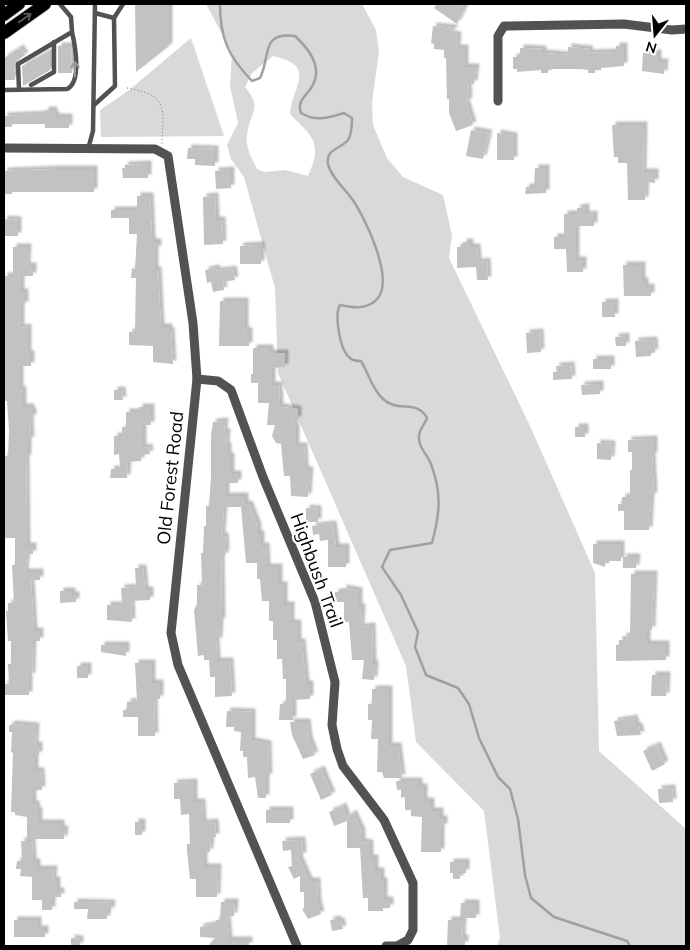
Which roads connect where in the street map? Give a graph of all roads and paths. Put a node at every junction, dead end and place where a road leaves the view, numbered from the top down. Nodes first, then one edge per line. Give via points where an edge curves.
1 (45, 4) edge
2 (60, 4) edge
3 (95, 4) edge
4 (123, 4) edge
5 (95, 13) junction
6 (114, 18) junction
7 (686, 29) edge
8 (72, 32) junction
9 (4, 33) edge
10 (54, 42) junction
11 (41, 50) junction
12 (41, 56) dead end
13 (30, 57) junction
14 (30, 64) dead end
15 (32, 86) junction
16 (127, 88) dead end
17 (4, 90) edge
18 (19, 90) junction
19 (498, 101) dead end
20 (93, 105) junction
21 (4, 148) edge
22 (88, 149) junction
23 (168, 156) junction
24 (197, 379) junction
25 (297, 946) edge
26 (386, 946) edge

9 -> 1 main road
2 - 8 lane via 71,17
3 - 5 lane
4 - 6 lane
5 - 6 lane
5 - 20 lane
6 - 20 lane via 115,86
7 - 19 street via 624,24 504,26 498,36
8 - 10 lane
15 -> 8 lane via 67,89 72,86 76,47
10 - 11 lane
10 - 15 lane via 54,72
11 - 12 lane
11 - 13 lane
13 - 14 lane
13 - 18 lane via 18,64
15 - 18 lane
16 - 23 path via 146,91 163,107 162,146
17 - 18 lane
20 - 22 lane via 93,131
21 - 22 street
22 - 23 street via 155,149
23 - 24 street, Old Forest Road via 194,323
24 - 25 street, Old Forest Road via 171,633 178,665
24 - 26 street, Highbush Trail via 218,381 231,390 315,602 335,682 332,725 343,766 384,820 413,883 413,930 408,940 397,946

